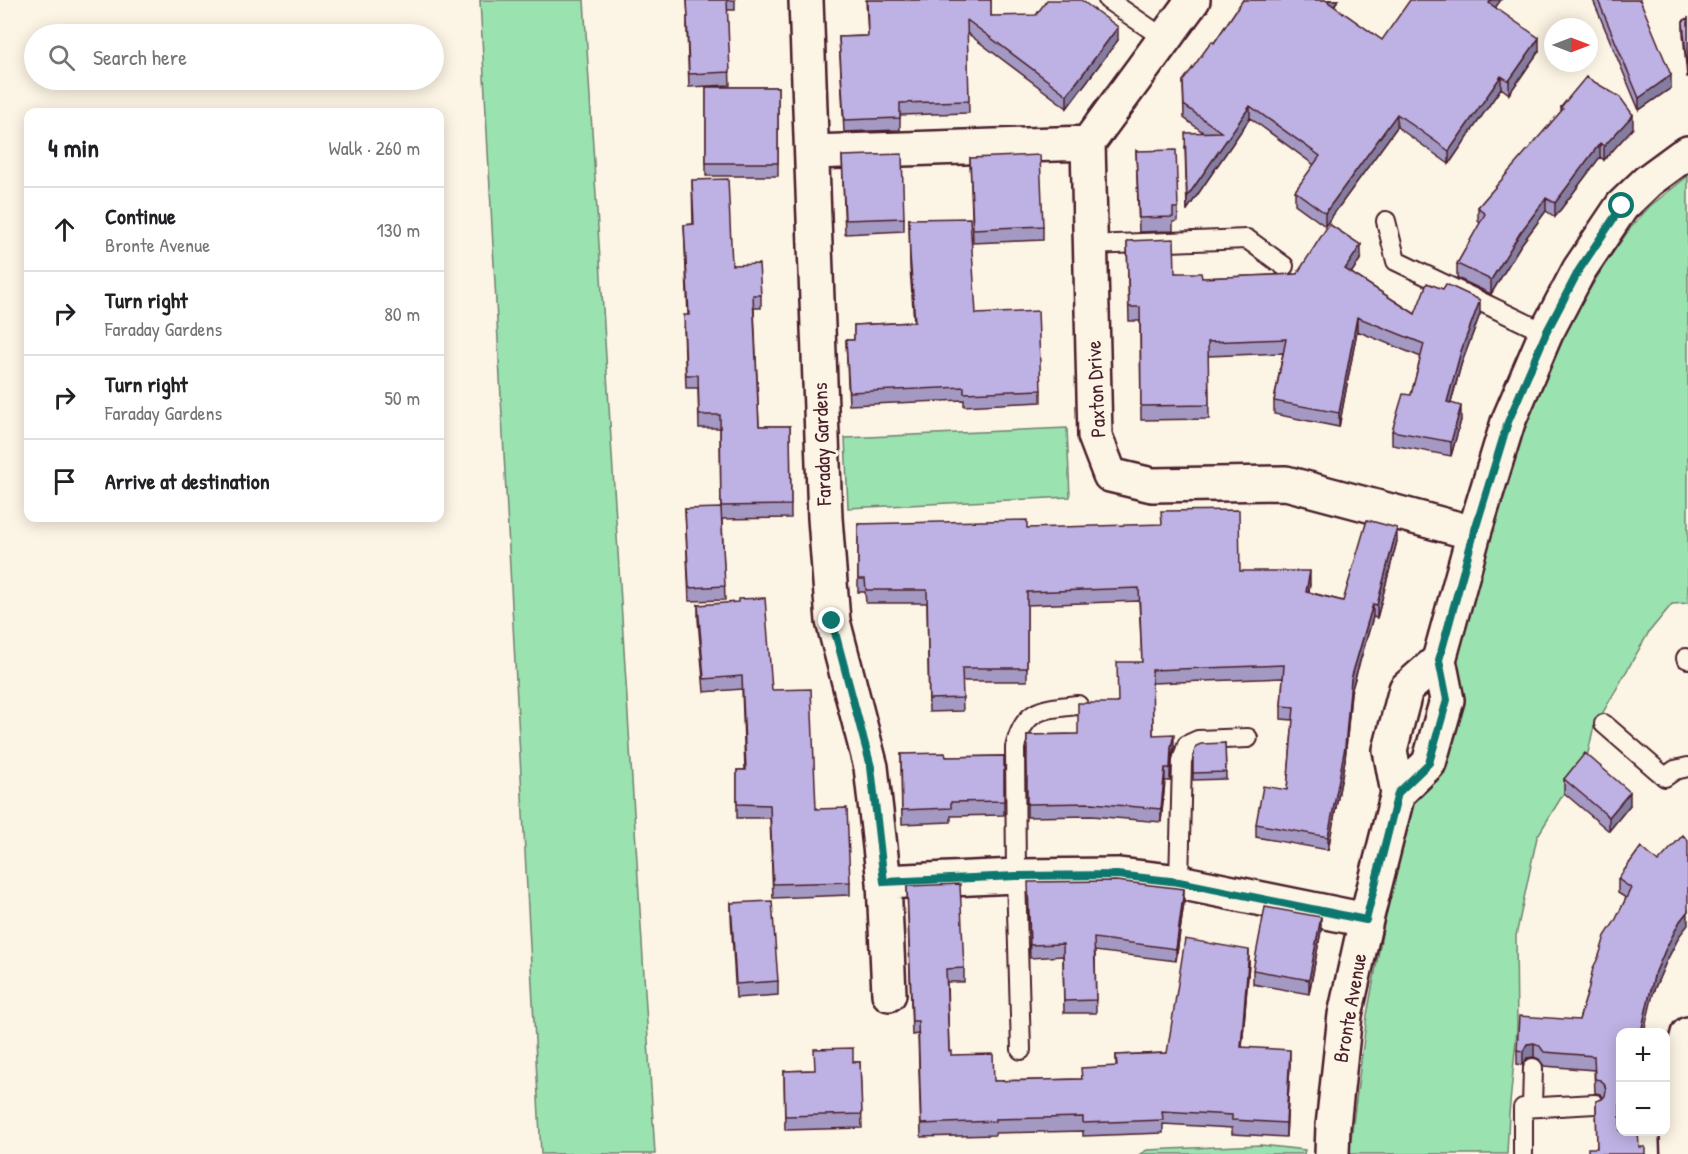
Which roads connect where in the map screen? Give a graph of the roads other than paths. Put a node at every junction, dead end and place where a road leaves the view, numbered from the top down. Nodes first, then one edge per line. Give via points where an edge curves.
1 (806, 0) edge
2 (1108, 0) edge
3 (1193, 0) edge
4 (1165, 39) junction
5 (1088, 143) junction
6 (812, 152) junction
7 (1688, 153) edge
8 (1386, 221) dead end
9 (1090, 245) junction
10 (1284, 266) dead end
11 (1546, 333) junction
12 (1474, 533) junction
13 (1078, 705) edge
14 (1604, 724) dead end
15 (1248, 738) dead end
16 (1688, 767) edge
17 (1016, 876) junction
18 (884, 882) junction
19 (1179, 882) junction
20 (1366, 920) junction
21 (889, 994) dead end
22 (1688, 1034) edge
23 (1022, 1050) dead end
24 (1533, 1068) dead end
25 (1595, 1104) edge
26 (1671, 1104) edge
27 (1532, 1107) junction
28 (1332, 1154) edge
29 (1523, 1154) edge
30 (1678, 1154) edge

1 - 6 street, Faraday Gardens
2 - 4 lane
3 - 4 street
4 - 5 street
5 - 6 street
5 - 9 street, Paxton Drive
6 - 18 street, Faraday Gardens via 832,621 871,767
7 - 11 street, Bronte Avenue via 1648,181 1622,206 1579,270
8 - 11 lane via 1396,261
9 - 10 lane via 1247,239
9 - 12 street, Paxton Drive via 1095,436 1110,475 1152,485 1287,483
11 - 12 street, Bronte Avenue via 1508,422
12 - 20 street, Bronte Avenue via 1439,660 1447,700 1429,763 1398,793
13 - 17 lane via 1037,711 1018,733
14 - 16 lane via 1665,777
15 - 19 lane via 1197,740 1187,745 1182,761
17 - 18 street
17 - 19 street via 1117,875
17 - 23 lane
18 - 21 street, Faraday Gardens
19 - 20 street
20 - 28 street, Bronte Avenue via 1345,1015
22 - 26 street
24 - 27 lane
25 - 27 lane
26 - 30 street
27 - 29 lane via 1523,1108

